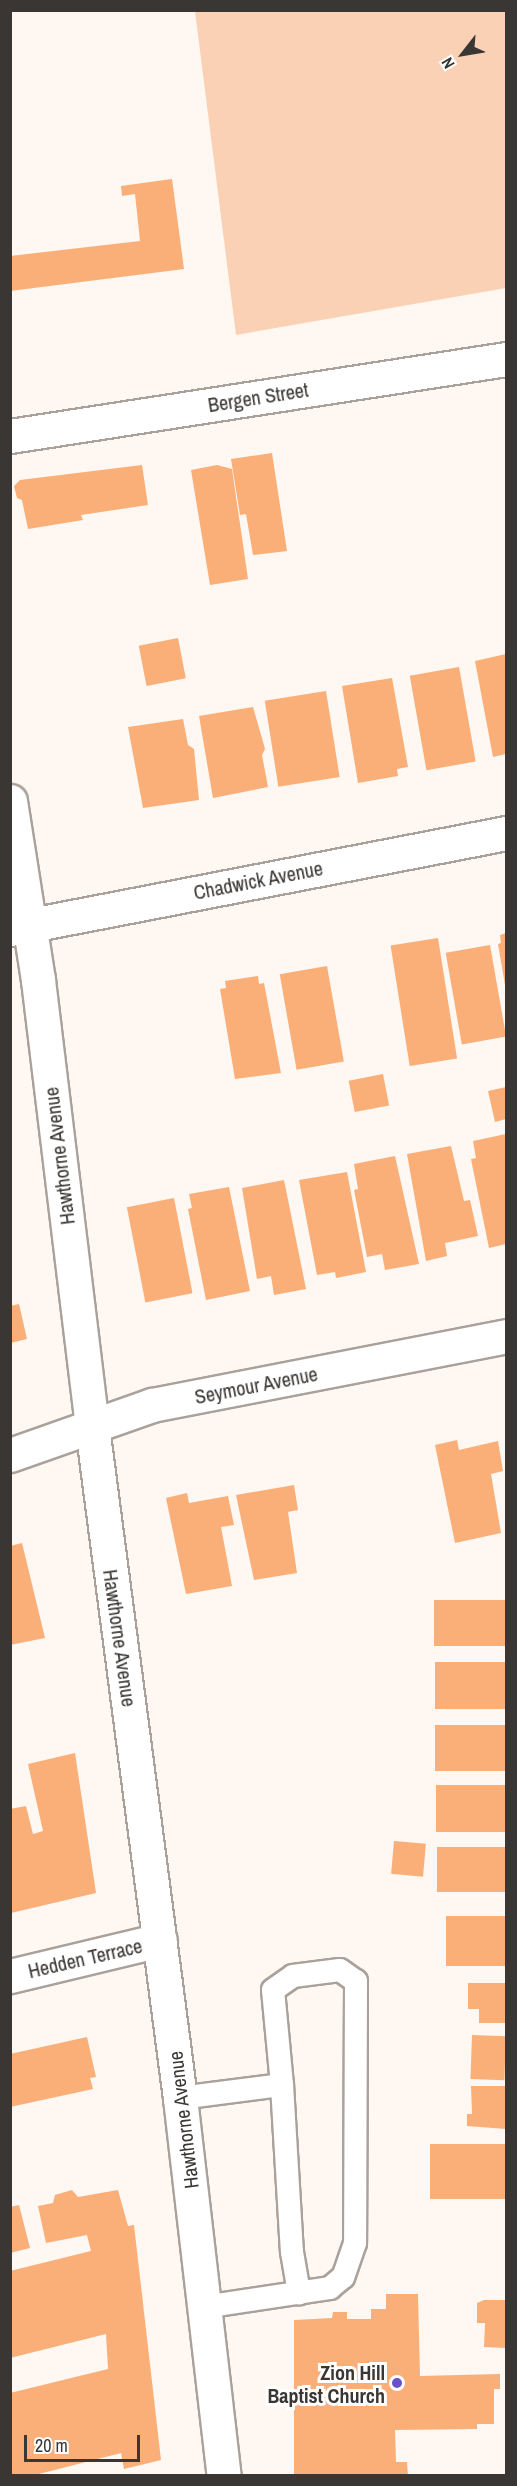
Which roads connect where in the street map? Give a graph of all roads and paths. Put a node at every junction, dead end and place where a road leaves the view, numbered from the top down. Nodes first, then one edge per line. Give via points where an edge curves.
1 (507, 359) edge
2 (10, 435) edge
3 (10, 801) edge
4 (507, 833) edge
5 (20, 926) edge
6 (507, 1336) edge
7 (92, 1427) junction
8 (10, 1455) edge
9 (160, 1940) junction
10 (10, 1976) edge
11 (282, 2085) junction
12 (180, 2098) junction
13 (299, 2293) junction
14 (205, 2307) junction
15 (225, 2475) edge

1 - 2 street, Bergen Street
3 - 5 street, Hawthorne Avenue
4 - 5 street, Chadwick Avenue
5 - 7 street, Hawthorne Avenue
6 - 7 street, Seymour Avenue via 153,1405
7 - 8 street, Seymour Avenue
7 - 9 street, Hawthorne Avenue
9 - 10 street, Hedden Terrace
9 - 12 street, Hawthorne Avenue
11 - 12 lane
11 - 13 lane via 292,2252
11 - 13 lane via 273,1990 293,1976 340,1970 356,1981 355,2243 343,2277 330,2288
12 - 14 street, Hawthorne Avenue
13 - 14 lane
14 - 15 street, Hawthorne Avenue

